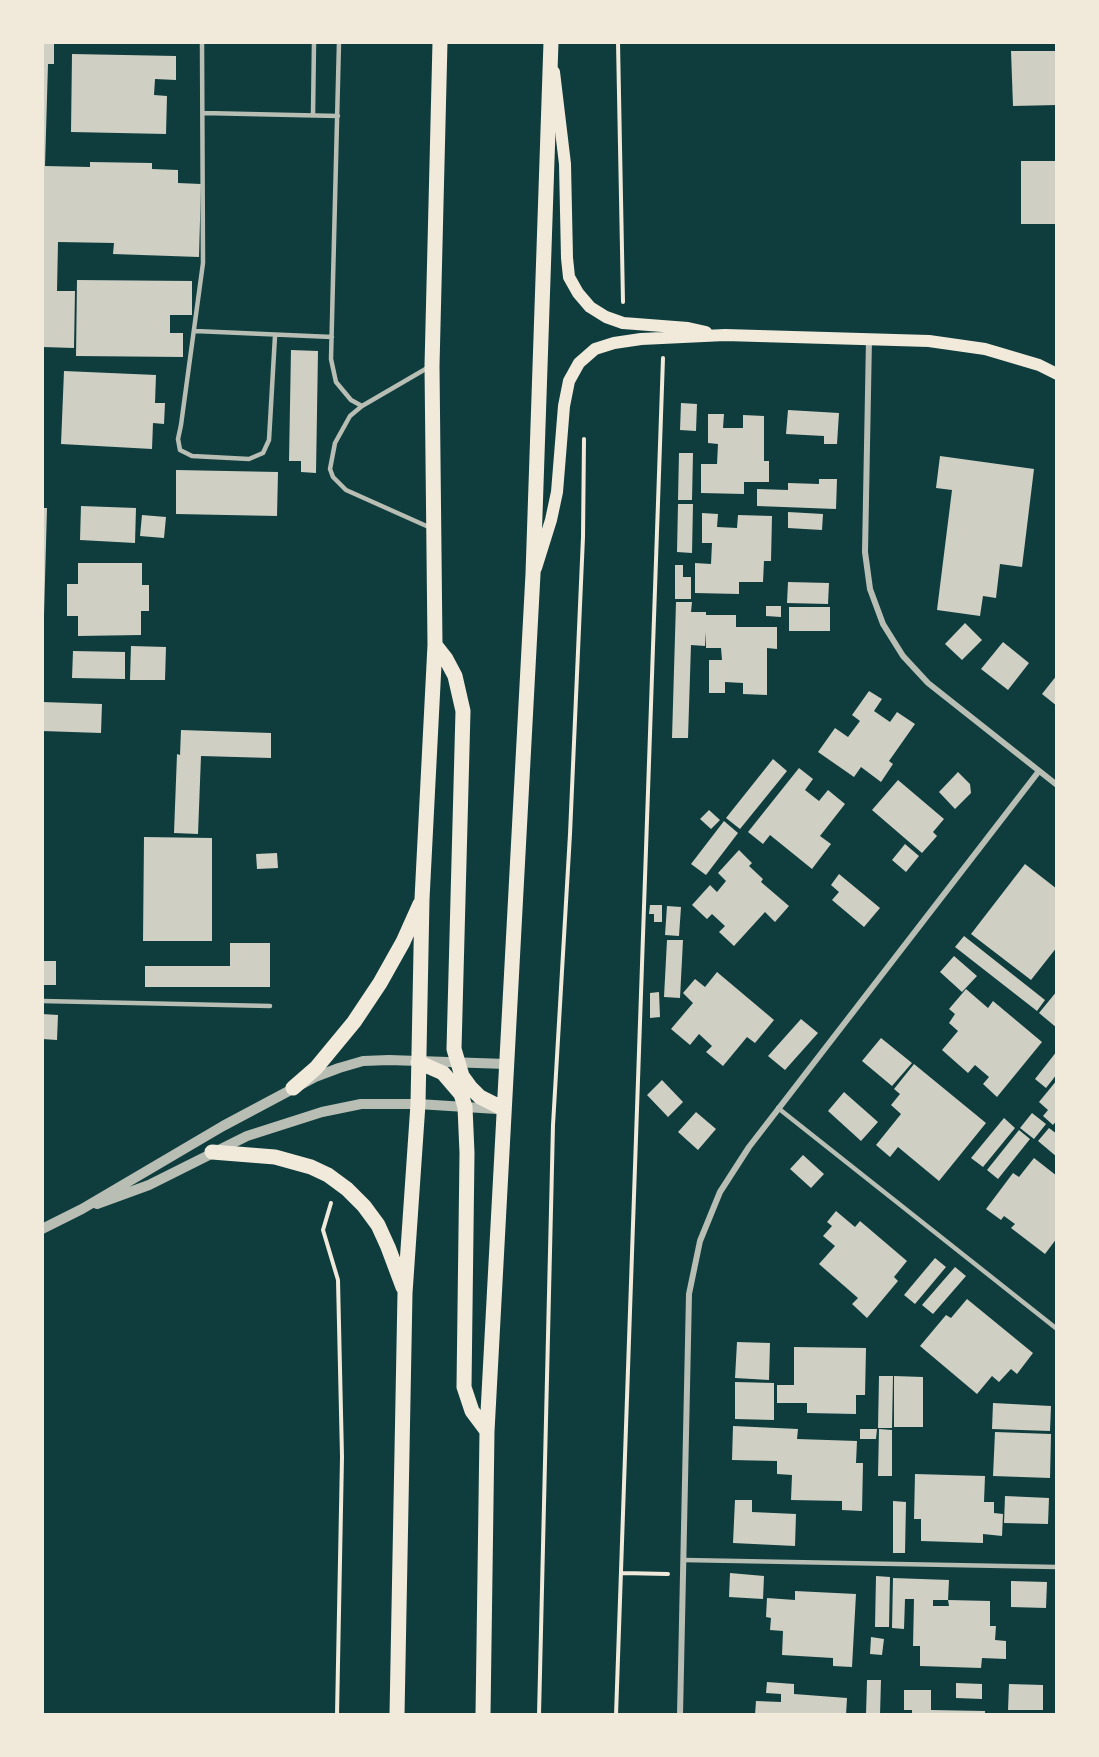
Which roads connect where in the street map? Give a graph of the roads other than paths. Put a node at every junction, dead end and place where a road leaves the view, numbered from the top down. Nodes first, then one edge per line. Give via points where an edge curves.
1 (201, 42) edge
2 (314, 42) edge
3 (339, 42) edge
4 (440, 42) edge
5 (551, 47) edge
6 (203, 113) junction
7 (313, 115) junction
8 (338, 116) junction
9 (195, 331) junction
10 (275, 336) junction
11 (725, 336) junction
12 (332, 337) junction
13 (869, 339) junction
14 (432, 366) junction
15 (1057, 374) edge
16 (362, 406) junction
17 (433, 529) junction
18 (533, 574) junction
19 (435, 645) junction
20 (1040, 771) junction
21 (1057, 785) edge
22 (422, 899) junction
23 (42, 1001) edge
24 (270, 1006) dead end
25 (418, 1062) junction
26 (457, 1062) junction
27 (506, 1064) junction
28 (293, 1089) junction
29 (418, 1104) junction
30 (465, 1107) junction
31 (778, 1108) junction
32 (504, 1109) junction
33 (212, 1152) junction
34 (82, 1209) junction
35 (42, 1229) edge
36 (405, 1293) junction
37 (1057, 1329) edge
38 (488, 1431) junction
39 (684, 1560) junction
40 (1057, 1567) edge
41 (397, 1715) edge
42 (483, 1715) edge
43 (680, 1715) edge

1 - 6 lane
2 - 7 lane
3 - 8 lane
4 - 14 main road
5 - 11 main road via 566,164 569,277 578,293 590,307 623,323 688,328
5 - 18 main road
6 - 7 lane
6 - 9 lane via 203,263
7 - 8 lane
8 - 12 lane
9 - 10 lane
9 - 10 lane via 177,444 192,456 249,459 263,453 269,440
10 - 12 lane
11 - 13 main road
11 - 18 main road via 614,343 595,350 579,363 569,381 564,406 551,520
12 - 16 lane via 332,371 336,382 351,400
13 - 15 main road via 929,341 985,349
13 - 20 street via 865,552 870,588 883,624 903,656 928,683
14 - 16 lane
14 - 17 main road
16 - 17 lane via 350,416 335,442 330,469 333,477 346,490
17 - 19 main road
18 - 27 main road
19 - 22 main road
19 - 26 main road via 455,676 463,711 454,1049
20 - 21 street
20 - 31 street
22 - 25 main road
22 - 28 main road via 403,942 354,1022
23 - 24 lane
25 - 26 street
25 - 28 street via 363,1061
25 - 29 main road
25 - 30 main road via 443,1073 461,1094
26 - 27 street
26 - 32 main road via 462,1076 480,1097
27 - 32 main road
28 - 34 street via 162,1160
29 - 30 street
29 - 33 street via 361,1104 322,1112 284,1122
29 - 36 main road
30 - 32 street
30 - 38 main road via 468,1141 464,1387 472,1411
31 - 37 lane
31 - 39 street via 720,1192 700,1241 689,1294
32 - 38 main road
33 - 34 street via 149,1185
33 - 36 main road via 275,1157 328,1175 347,1189 378,1225
34 - 35 street
36 - 41 main road
38 - 42 main road
39 - 40 lane
39 - 43 street

